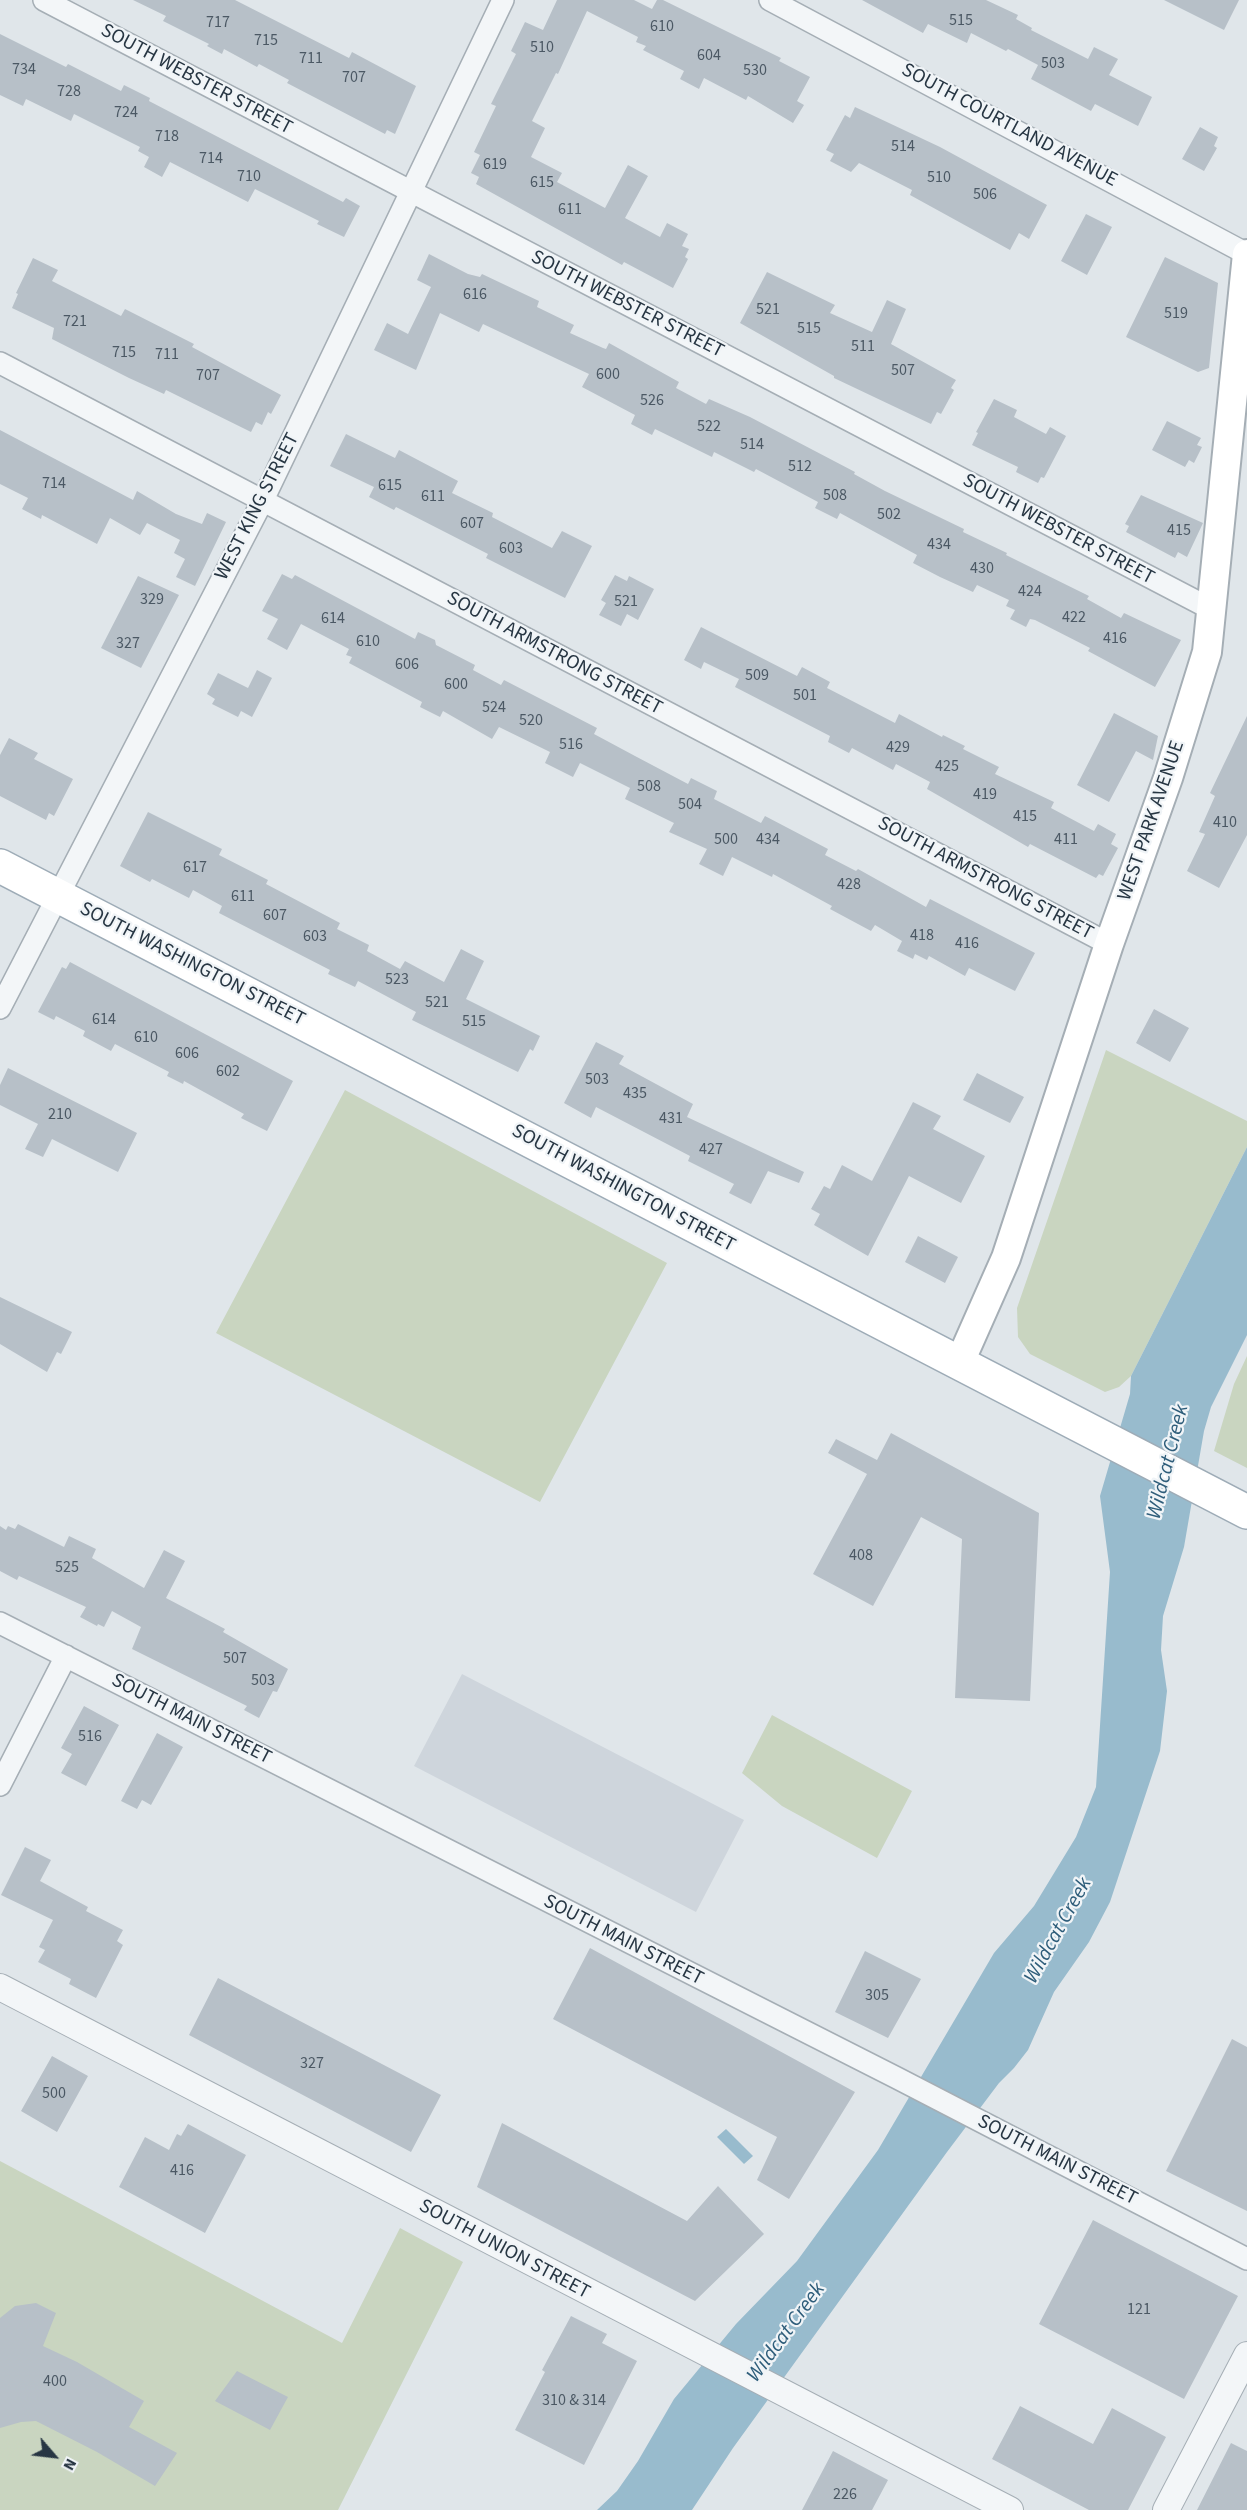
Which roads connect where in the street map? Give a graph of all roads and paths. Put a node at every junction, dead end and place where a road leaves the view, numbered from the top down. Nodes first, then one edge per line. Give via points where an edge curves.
1 (44, 0) edge
2 (503, 0) edge
3 (770, 0) edge
4 (410, 193) junction
5 (1247, 254) edge
6 (0, 363) edge
7 (263, 500) junction
8 (1210, 609) junction
9 (0, 866) edge
10 (58, 897) junction
11 (1109, 944) junction
12 (0, 1008) edge
13 (959, 1364) junction
14 (1246, 1511) edge
15 (0, 1623) edge
16 (66, 1656) junction
17 (0, 1785) edge
18 (0, 1987) edge
19 (1247, 2259) edge
20 (1247, 2355) edge
21 (1010, 2510) edge
22 (1166, 2510) edge

1 - 4 street, SOUTH WEBSTER STREET
2 - 4 street, WEST KING STREET
3 - 5 street, SOUTH COURTLAND AVENUE
4 - 7 street, WEST KING STREET
4 - 8 street, SOUTH WEBSTER STREET
5 - 8 main road, WEST PARK AVENUE
6 - 7 street, SOUTH ARMSTRONG STREET
7 - 10 street, WEST KING STREET
7 - 11 street, SOUTH ARMSTRONG STREET
8 - 11 main road, WEST PARK AVENUE via 1207,652 1196,691
9 - 10 main road, SOUTH WASHINGTON STREET
10 - 12 street, WEST KING STREET
10 - 13 main road, SOUTH WASHINGTON STREET
11 - 13 main road, WEST PARK AVENUE via 1006,1258
13 - 14 main road, SOUTH WASHINGTON STREET
15 - 16 street, SOUTH MAIN STREET
16 - 17 street
16 - 19 street, SOUTH MAIN STREET
18 - 21 street, SOUTH UNION STREET
20 - 22 street

